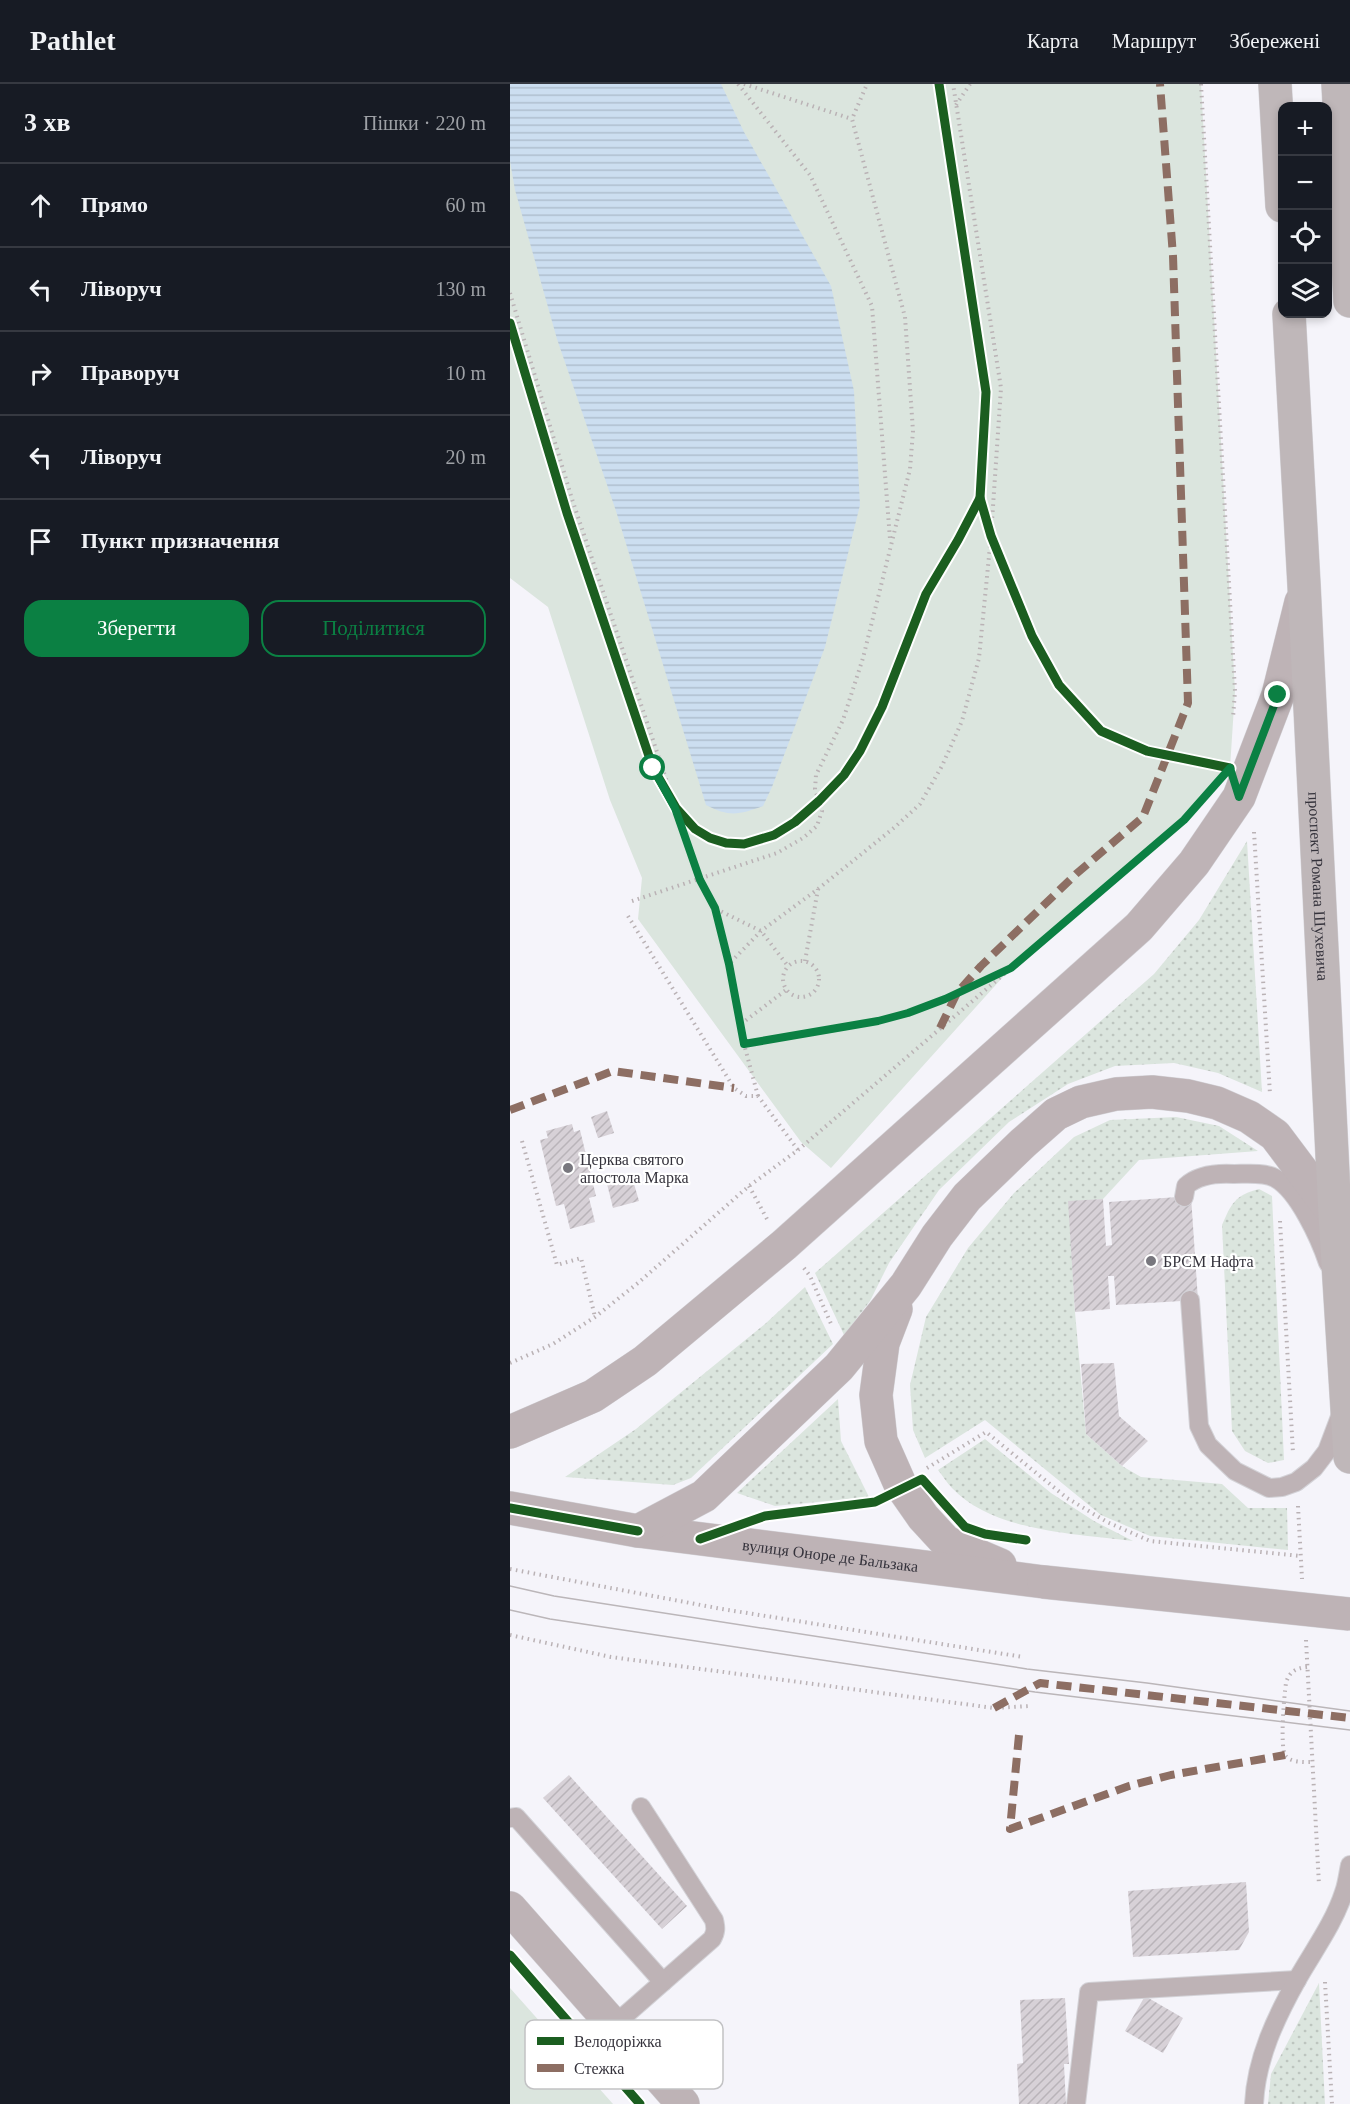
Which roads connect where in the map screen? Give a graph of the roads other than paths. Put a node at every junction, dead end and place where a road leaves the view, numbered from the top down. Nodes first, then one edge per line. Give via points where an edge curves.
1 (1275, 84) edge
2 (1338, 84) edge
3 (1279, 156) edge
4 (1350, 292) edge
5 (1289, 318) edge
6 (1304, 585) junction
7 (1185, 1197) dead end
8 (1335, 1215) junction
9 (906, 1285) junction
10 (1339, 1295) junction
11 (1190, 1300) dead end
12 (1347, 1399) junction
13 (510, 1432) edge
14 (1350, 1457) edge
15 (510, 1508) edge
16 (638, 1531) junction
17 (1044, 1582) junction
18 (1350, 1614) edge
19 (641, 1808) dead end
20 (510, 1818) edge
21 (1350, 1865) edge
22 (510, 1908) edge
23 (1297, 1980) junction
24 (663, 1982) junction
25 (610, 2020) edge
26 (620, 2020) edge
27 (670, 2089) edge
28 (683, 2104) edge
29 (1076, 2104) edge
30 (1254, 2104) edge

1 - 3 main road
2 - 4 main road
5 - 6 main road, проспект Романа Шухевича
6 - 8 main road, проспект Романа Шухевича
6 - 13 street via 1278,695 1239,797 1194,863 1139,927 784,1245 645,1361 593,1396
7 - 10 lane via 1186,1186 1192,1181 1215,1175 1277,1179 1299,1201 1321,1242
8 - 9 street via 1275,1135 1249,1117 1188,1096 1116,1094 1081,1102 1056,1114 1023,1143 968,1197
8 - 10 main road, проспект Романа Шухевича
9 - 16 street via 839,1367 704,1496
9 - 17 street via 883,1343 876,1395 881,1441 900,1484 946,1542
10 - 12 main road, проспект Романа Шухевича
11 - 12 lane via 1198,1426 1208,1445 1235,1471 1269,1488 1296,1482 1327,1451
12 - 14 main road, проспект Романа Шухевича
15 - 16 street, вулиця Оноре де Бальзака
16 - 17 street, вулиця Оноре де Бальзака
17 - 18 street, bridge
19 - 24 lane via 716,1926 712,1939
20 - 24 lane via 516,1816
21 - 23 lane via 1344,1892
22 - 25 street
23 - 29 lane via 1089,1992
23 - 30 lane via 1269,2036 1255,2085
24 - 26 lane
27 - 28 street

